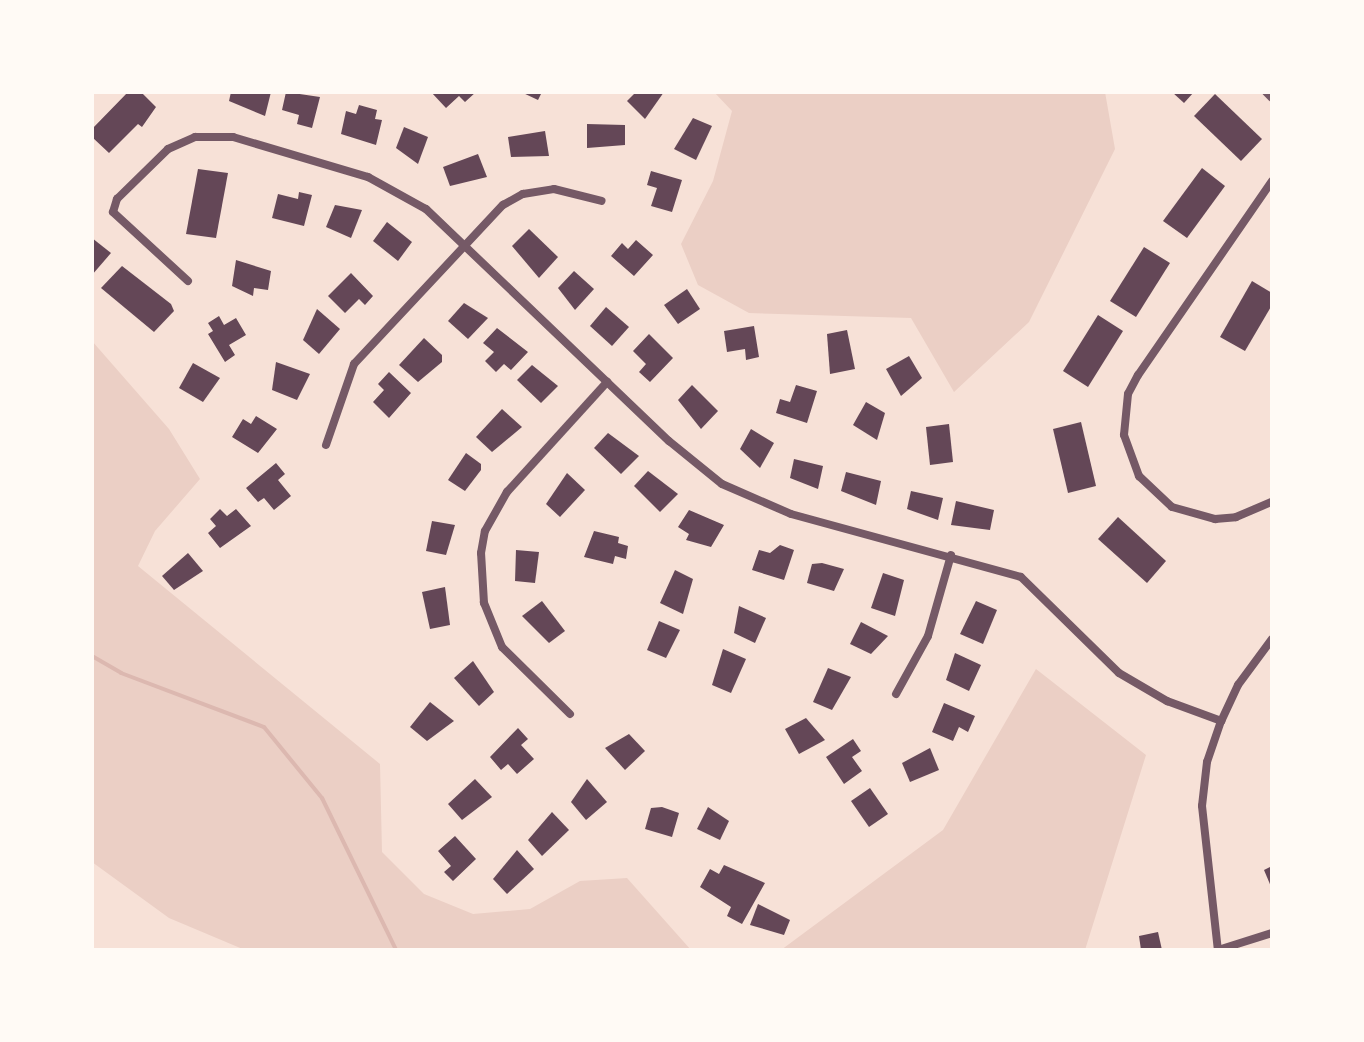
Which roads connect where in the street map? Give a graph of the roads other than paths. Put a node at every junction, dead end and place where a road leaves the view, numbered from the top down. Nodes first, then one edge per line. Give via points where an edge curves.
1 (1266, 92) edge
2 (1272, 98) edge
3 (1272, 181) edge
4 (602, 201) dead end
5 (465, 245) junction
6 (188, 281) dead end
7 (607, 382) junction
8 (326, 445) dead end
9 (1272, 502) edge
10 (951, 555) junction
11 (1272, 639) edge
12 (896, 694) dead end
13 (570, 714) dead end
14 (1221, 721) junction
15 (1272, 933) edge
16 (1218, 950) edge

1 - 2 street
3 - 9 street via 1138,375 1128,394 1124,435 1139,476 1172,507 1215,519 1247,514
4 - 5 street via 569,190 523,194 503,205
5 - 6 street via 426,209 368,177 233,137 195,137 168,149 117,199 113,212
5 - 7 street
5 - 8 street via 354,364
7 - 10 street via 697,465 758,503
7 - 13 street via 507,492 485,531 481,553 484,603 502,647
10 - 12 street via 928,636
10 - 14 street via 1021,577 1141,688
11 - 14 street via 1238,685
14 - 16 street via 1207,762 1202,806
15 - 16 street

